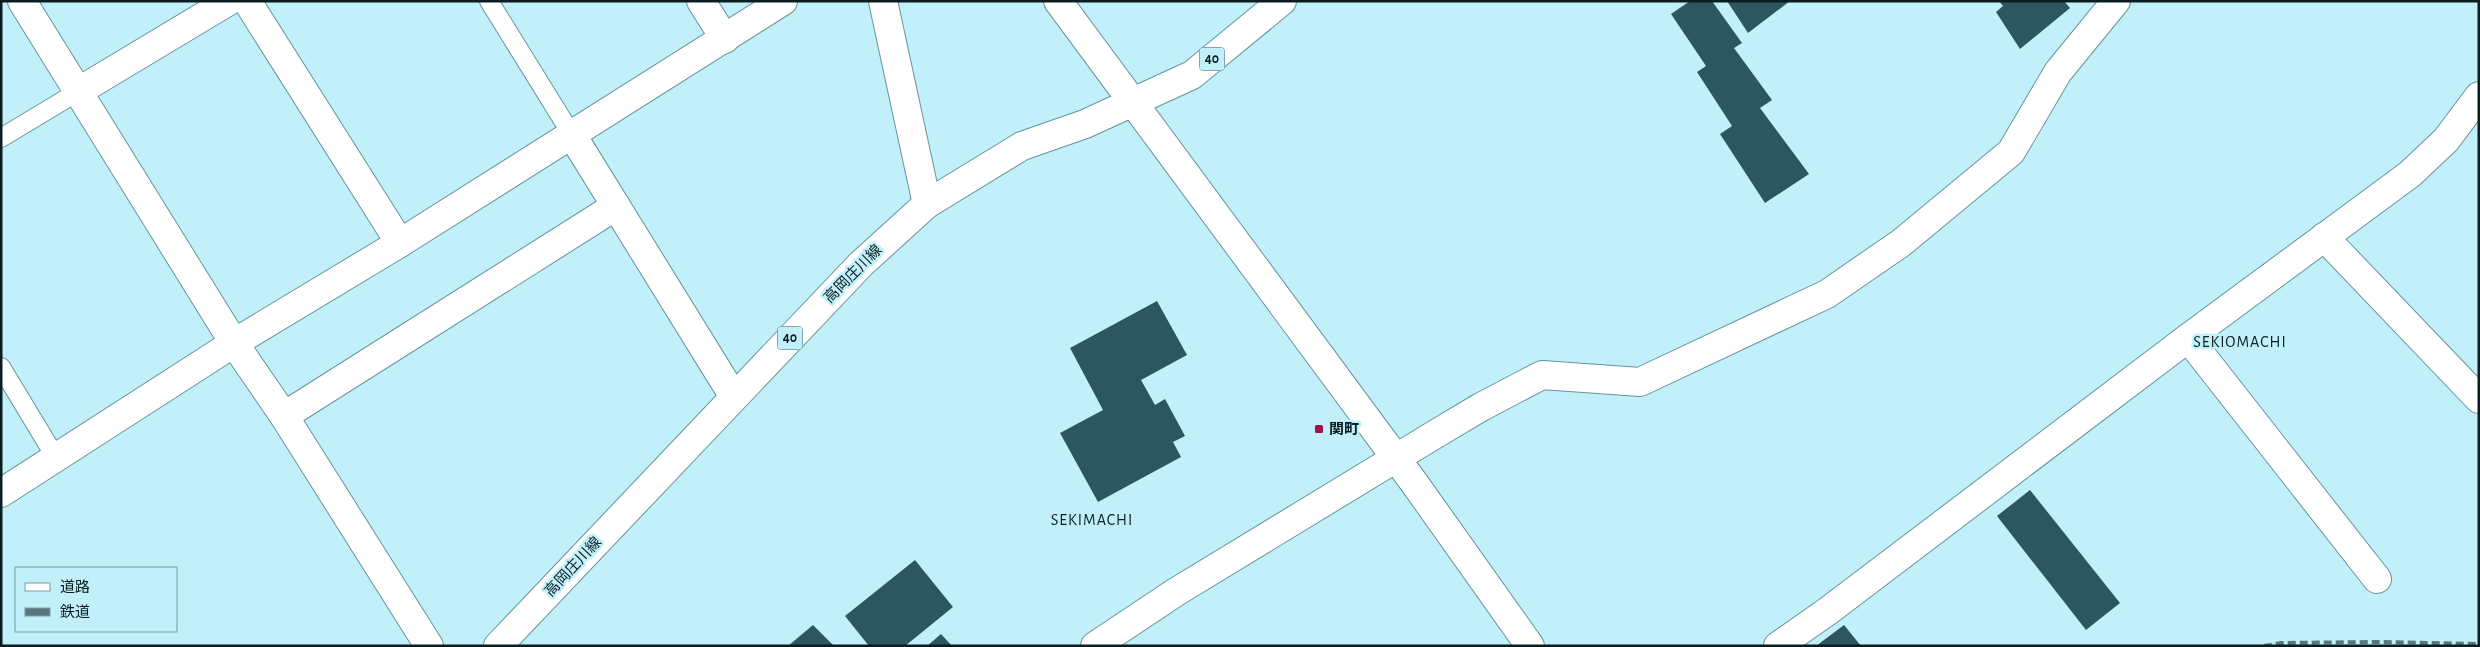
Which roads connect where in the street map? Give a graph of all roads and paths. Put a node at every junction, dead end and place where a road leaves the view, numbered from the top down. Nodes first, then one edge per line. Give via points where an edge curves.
1 (22, 1) edge
2 (230, 1) edge
3 (247, 1) edge
4 (489, 1) edge
5 (700, 1) edge
6 (783, 1) edge
7 (883, 1) edge
8 (1058, 1) edge
9 (1282, 1) edge
10 (2116, 1) edge
11 (725, 39) junction
12 (79, 91) junction
13 (2479, 96) edge
14 (1134, 103) junction
15 (572, 136) junction
16 (1, 138) edge
17 (927, 204) junction
18 (616, 206) junction
19 (2324, 237) junction
20 (400, 243) junction
21 (2188, 338) junction
22 (234, 343) junction
23 (1, 366) edge
24 (734, 397) junction
25 (2479, 399) edge
26 (284, 416) junction
27 (56, 458) junction
28 (1396, 459) junction
29 (1, 493) edge
30 (2378, 579) dead end
31 (429, 646) edge
32 (498, 646) edge
33 (1094, 646) edge
34 (1530, 646) edge
35 (1778, 646) edge

1 - 12 street
2 - 12 street
3 - 20 street
4 - 15 lane
5 - 11 street
6 - 11 street
7 - 17 street
8 - 14 street
9 - 14 street, 高岡庄川線 / 40 via 1192,75
10 - 28 street via 2058,72 2011,152 1901,244 1827,294 1640,382 1542,375 1481,407
11 - 15 street
12 - 16 lane
12 - 22 street
13 - 19 street via 2446,140 2410,174
14 - 17 street, 高岡庄川線 / 40 via 1022,146
14 - 28 street
15 - 18 street
15 - 20 street
17 - 24 street, 高岡庄川線 / 40 via 861,264
18 - 24 street
18 - 26 street
19 - 21 street
19 - 25 street
20 - 22 street
21 - 30 street
21 - 35 street
22 - 26 street
22 - 27 street
23 - 27 lane
24 - 32 street, 高岡庄川線 / 40
26 - 31 street
27 - 29 street
28 - 33 street via 1176,592
28 - 34 street

